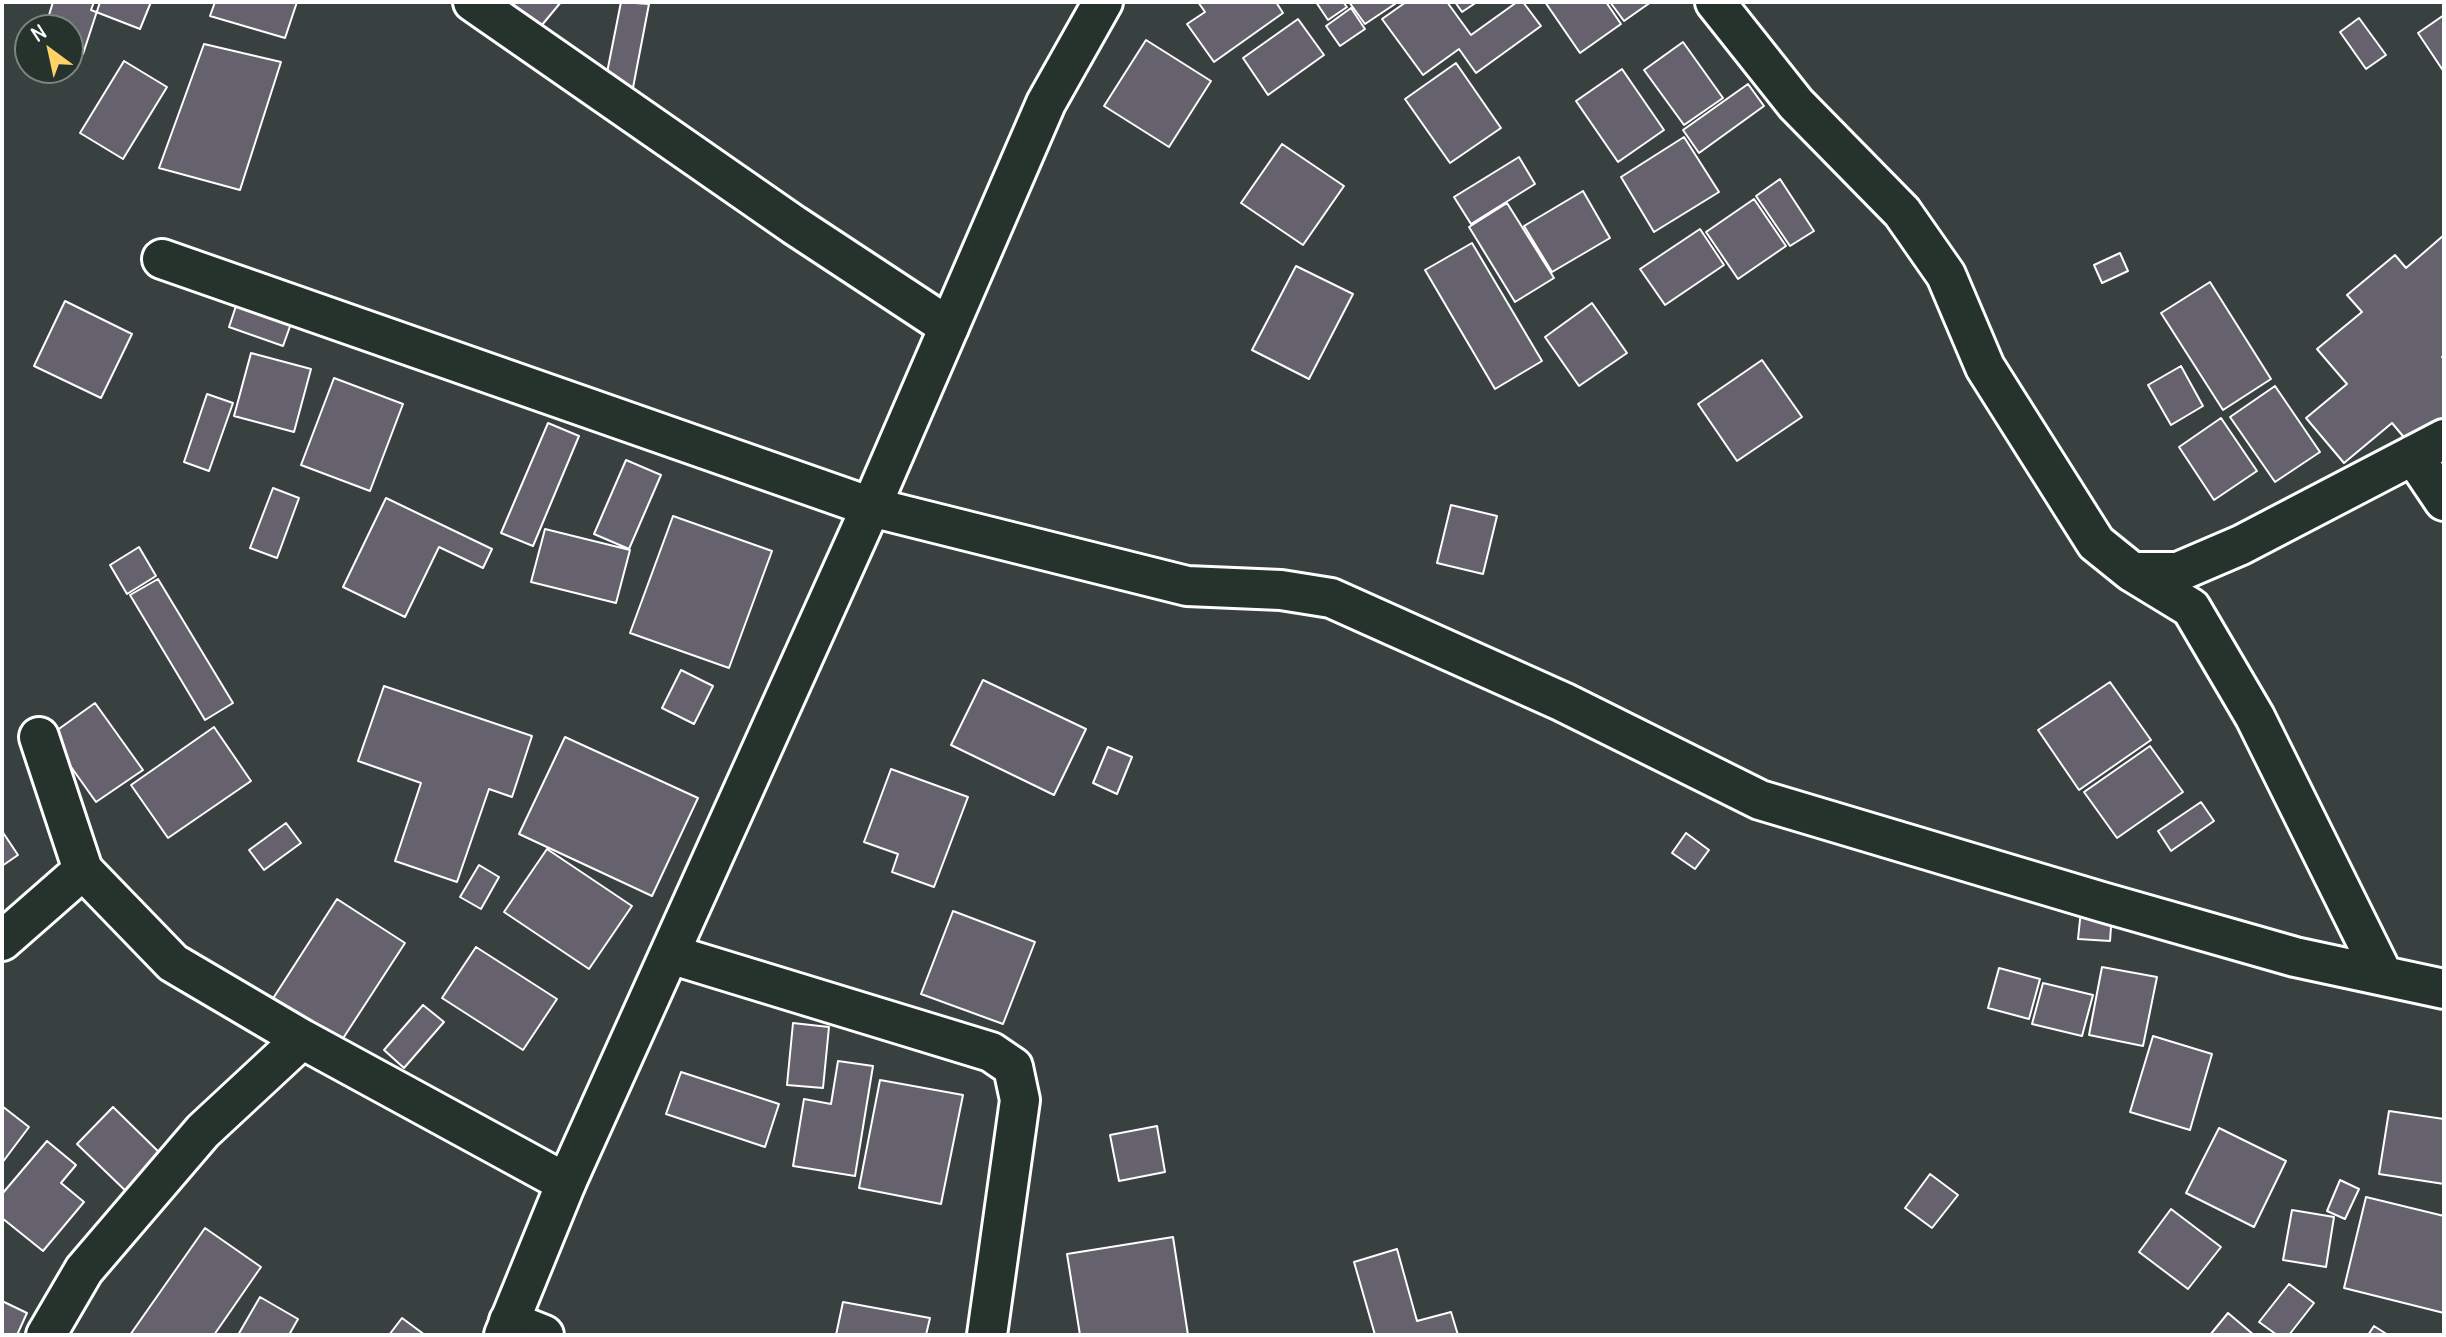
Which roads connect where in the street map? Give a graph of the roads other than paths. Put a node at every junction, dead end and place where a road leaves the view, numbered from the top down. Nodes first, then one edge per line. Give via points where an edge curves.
1 (473, 2) edge
2 (1103, 2) edge
3 (1715, 2) edge
4 (162, 259) dead end
5 (949, 327) junction
6 (2429, 447) edge
7 (2444, 501) edge
8 (871, 507) junction
9 (2132, 572) junction
10 (39, 737) dead end
11 (83, 870) junction
12 (2, 942) edge
13 (670, 954) junction
14 (2383, 975) junction
15 (2444, 989) edge
16 (302, 1039) junction
17 (566, 1183) junction
18 (507, 1328) edge
19 (46, 1335) edge
20 (544, 1335) edge
21 (987, 1335) edge

1 - 5 street
2 - 5 street via 1046,103
3 - 9 street via 1796,104 1902,212 1945,275 1986,368 2096,543
4 - 8 street
5 - 8 street
6 - 7 street
6 - 9 street via 2241,545 2178,572
8 - 13 street
8 - 14 street via 1186,586 1281,590 1331,598 1563,702 1760,800 2295,957
9 - 14 street via 2190,608 2255,717
10 - 11 street
11 - 12 street
11 - 16 street via 173,963
13 - 17 street
13 - 21 street via 991,1052 1013,1067 1020,1100
14 - 15 street
16 - 17 street
16 - 19 street via 203,1131 84,1270
17 - 18 street
18 - 20 street

